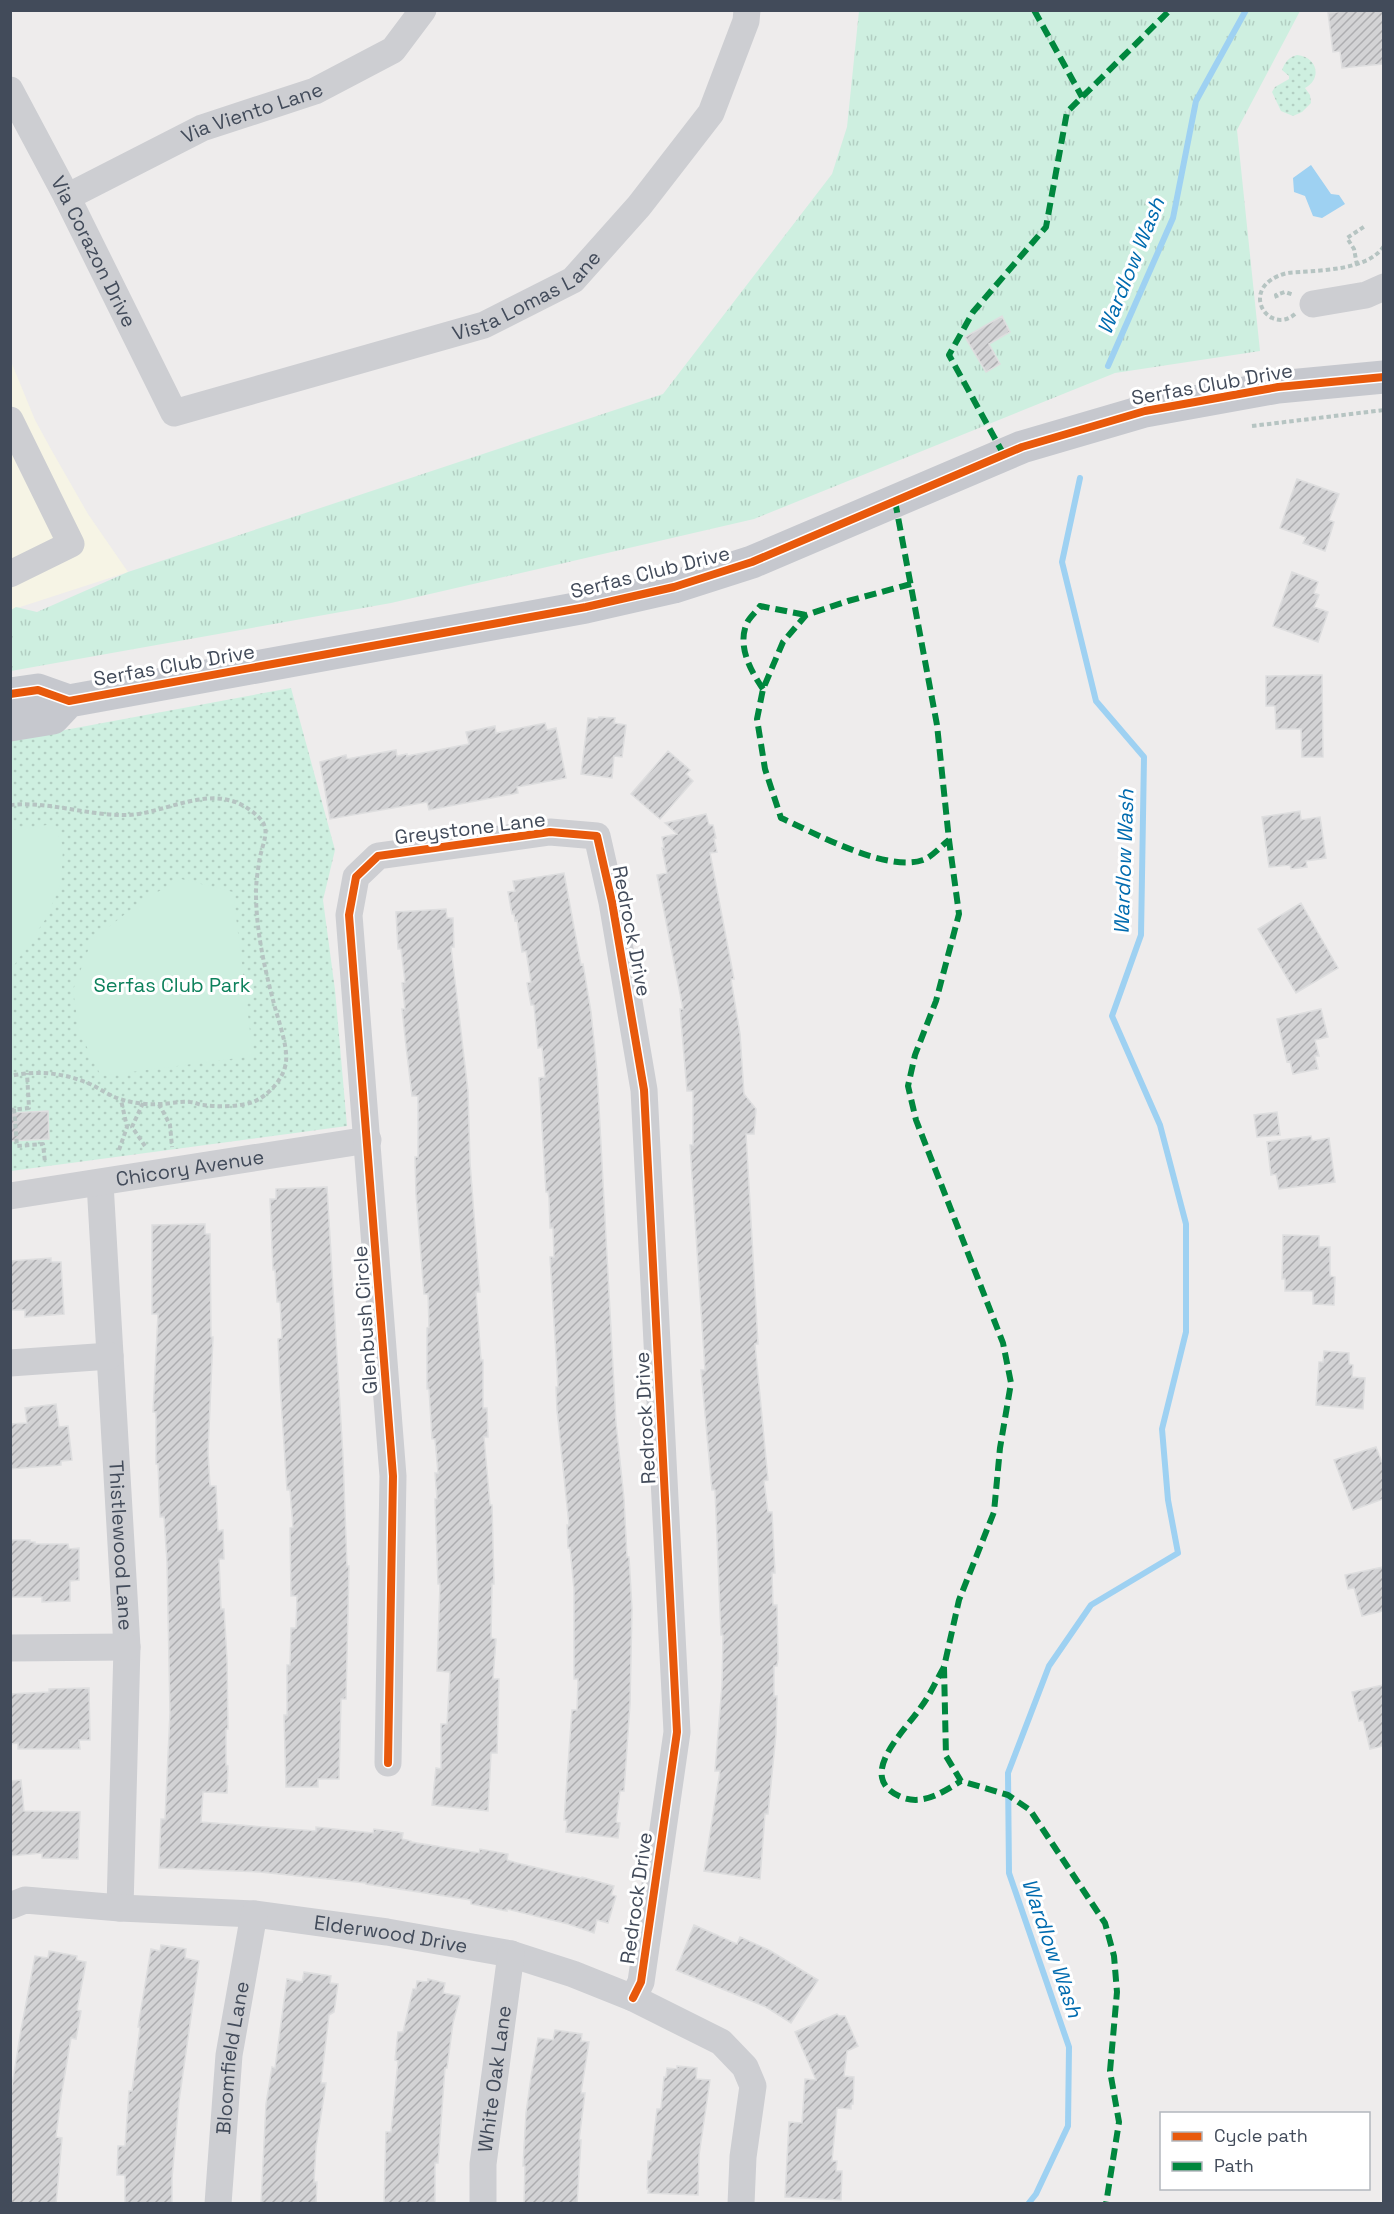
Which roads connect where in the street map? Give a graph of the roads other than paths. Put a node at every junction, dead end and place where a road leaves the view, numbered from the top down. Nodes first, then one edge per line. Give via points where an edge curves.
1 (423, 10) edge
2 (747, 10) edge
3 (10, 90) edge
4 (67, 197) junction
5 (1383, 287) edge
6 (1313, 304) dead end
7 (1383, 377) edge
8 (174, 413) joint
9 (10, 420) edge
10 (10, 574) edge
11 (10, 694) edge
12 (69, 701) junction
13 (10, 725) edge
14 (597, 836) joint
15 (356, 877) joint
16 (368, 1140) junction
17 (100, 1183) junction
18 (10, 1196) edge
19 (110, 1356) junction
20 (10, 1363) edge
21 (127, 1647) junction
22 (10, 1648) edge
23 (388, 1763) dead end
24 (10, 1906) edge
25 (120, 1908) junction
26 (254, 1914) junction
27 (511, 1954) junction
28 (633, 1998) junction
29 (218, 2204) edge
30 (483, 2204) edge
31 (741, 2204) edge

1 - 4 street, Via Viento Lane via 393,50 315,92 202,128
2 - 8 street, Vista Lomas Lane via 711,112 639,206 573,280 484,325
3 - 4 street, Via Corazon Drive
4 - 8 street, Via Corazon Drive
5 - 6 street via 1366,295
7 - 12 main road, Serfas Club Drive via 1278,387 1144,411 1022,447 752,562 674,587 574,609
9 - 10 street via 71,544
11 - 12 main road, Serfas Club Drive via 38,690
12 - 13 main road, Serfas Club Drive via 53,717
14 - 15 street, Greystone Lane via 550,832 378,856
14 - 28 street, Redrock Drive via 644,1090 677,1732 641,1982
15 - 16 street, Glenbush Circle via 349,915
16 - 17 street, Chicory Avenue
16 - 23 street, Glenbush Circle via 393,1476
17 - 18 street, Chicory Avenue
17 - 19 street, Thistlewood Lane
19 - 20 street
19 - 21 street, Thistlewood Lane
21 - 22 street
21 - 25 street, Thistlewood Lane
24 - 25 street, Elderwood Drive via 26,1900
25 - 26 street, Elderwood Drive
26 - 27 street, Elderwood Drive
26 - 29 street, Bloomfield Lane via 229,2055
27 - 28 street, Elderwood Drive
27 - 30 street, White Oak Lane via 483,2164
28 - 31 street, Elderwood Drive via 721,2042 745,2067 753,2086

